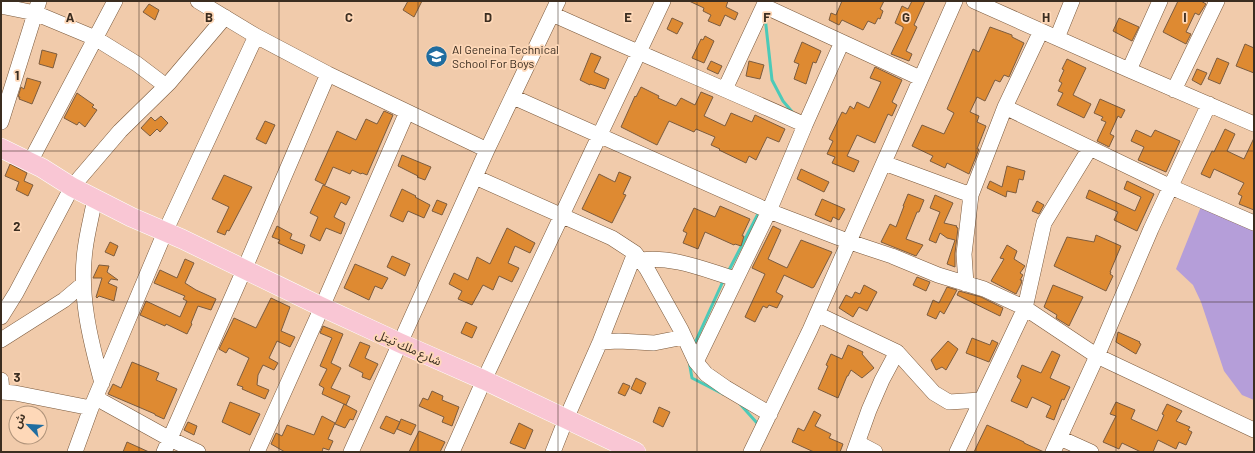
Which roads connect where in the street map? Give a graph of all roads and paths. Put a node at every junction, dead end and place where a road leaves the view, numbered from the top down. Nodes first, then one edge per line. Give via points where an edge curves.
1 (115, 1) edge
2 (198, 1) edge
3 (663, 1) edge
4 (955, 1) edge
5 (974, 1) edge
6 (1072, 1) edge
7 (1160, 1) edge
8 (1217, 1) edge
9 (765, 4) edge
10 (1, 6) edge
11 (37, 7) edge
12 (555, 7) edge
13 (225, 17) junction
14 (1041, 32) junction
15 (256, 36) junction
16 (94, 38) junction
17 (1057, 38) junction
18 (842, 42) junction
19 (639, 53) junction
20 (1129, 70) junction
21 (328, 74) junction
22 (920, 78) junction
23 (166, 86) junction
24 (725, 89) junction
25 (1174, 90) junction
26 (513, 97) junction
27 (1208, 104) junction
28 (1005, 107) junction
29 (407, 112) junction
30 (1252, 118) edge
31 (1, 122) edge
32 (805, 125) junction
33 (600, 135) junction
34 (1, 148) edge
35 (1090, 148) junction
36 (488, 150) junction
37 (30, 162) junction
38 (884, 163) junction
39 (475, 177) junction
40 (72, 187) junction
41 (1171, 187) junction
42 (971, 195) junction
43 (95, 198) junction
44 (769, 211) junction
45 (561, 216) junction
46 (1254, 223) edge
47 (174, 235) junction
48 (850, 242) junction
49 (638, 256) junction
50 (244, 270) junction
51 (736, 279) junction
52 (83, 284) junction
53 (966, 284) junction
54 (322, 307) junction
55 (1025, 308) junction
56 (817, 314) junction
57 (1, 317) edge
58 (684, 337) junction
59 (1, 340) edge
60 (600, 342) junction
61 (400, 343) junction
62 (897, 352) junction
63 (1097, 356) junction
64 (696, 362) junction
65 (484, 380) junction
66 (102, 383) junction
67 (1, 388) edge
68 (981, 400) junction
69 (94, 403) junction
70 (770, 414) junction
71 (566, 419) junction
72 (1254, 430) edge
73 (1060, 438) junction
74 (167, 445) edge
75 (856, 448) edge
76 (74, 452) edge
77 (198, 452) edge
78 (257, 452) edge
79 (351, 452) edge
80 (452, 452) edge
81 (553, 452) edge
82 (636, 452) edge
83 (751, 452) edge
84 (875, 452) edge
85 (957, 452) edge
86 (1053, 452) edge
87 (1091, 452) edge

1 - 16 street
2 - 13 street
3 - 19 street
4 - 22 street
5 - 14 street
6 - 17 street
7 - 20 street
8 - 25 street
9 - 18 street
9 - 24 street
10 - 11 street
11 - 16 street
11 - 31 street
12 - 19 street
12 - 26 street
13 - 15 street
13 - 23 street
14 - 17 street
14 - 28 street
15 - 21 street
15 - 47 street
16 - 23 street via 137,64
16 - 37 street
17 - 20 street
18 - 22 street
18 - 32 street
19 - 24 street
19 - 33 street
20 - 25 street
21 - 29 street
21 - 50 street
22 - 38 street
23 - 40 street via 120,131
24 - 32 street
25 - 27 street
26 - 33 street
26 - 36 street
27 - 30 street
27 - 41 street
28 - 35 street
28 - 42 street
29 - 36 street
29 - 54 street
32 - 44 street
33 - 44 street
33 - 45 street
34 - 37 main road, شارع ملك تيتل
35 - 41 street
35 - 55 street via 1044,223
36 - 39 street
37 - 40 main road, شارع ملك تيتل
38 - 42 street
38 - 48 street
39 - 45 street
39 - 61 street
40 - 43 main road, شارع ملك تيتل
40 - 57 street
41 - 46 street
41 - 63 street
42 - 53 street via 964,254
43 - 47 main road, شارع ملك تيتل
43 - 52 street via 85,249
44 - 48 street
44 - 51 street
45 - 49 street via 612,238
45 - 65 street
47 - 50 main road, شارع ملك تيتل
47 - 66 street
48 - 53 street
48 - 56 street
49 - 51 street via 690,264
49 - 58 street
49 - 60 street
50 - 54 main road, شارع ملك تيتل
50 - 74 street
51 - 64 street
52 - 59 street
52 - 66 street via 87,323
53 - 55 street via 984,289
54 - 61 main road, شارع ملك تيتل
54 - 78 street
55 - 63 street
55 - 68 street
56 - 62 street
56 - 70 street
58 - 60 street via 654,343
58 - 64 street
60 - 71 street
61 - 65 main road, شارع ملك تيتل
61 - 79 street
62 - 68 street via 934,393 949,402
62 - 75 street via 869,410
63 - 72 street
63 - 73 street
64 - 70 street via 706,374
65 - 71 main road, شارع ملك تيتل
65 - 80 street
66 - 69 street
67 - 69 street via 15,393
68 - 85 street
69 - 74 street
69 - 76 street
70 - 83 street
71 - 81 street
71 - 82 main road, شارع ملك تيتل
73 - 86 street
73 - 87 street
74 - 77 street
75 - 84 street

